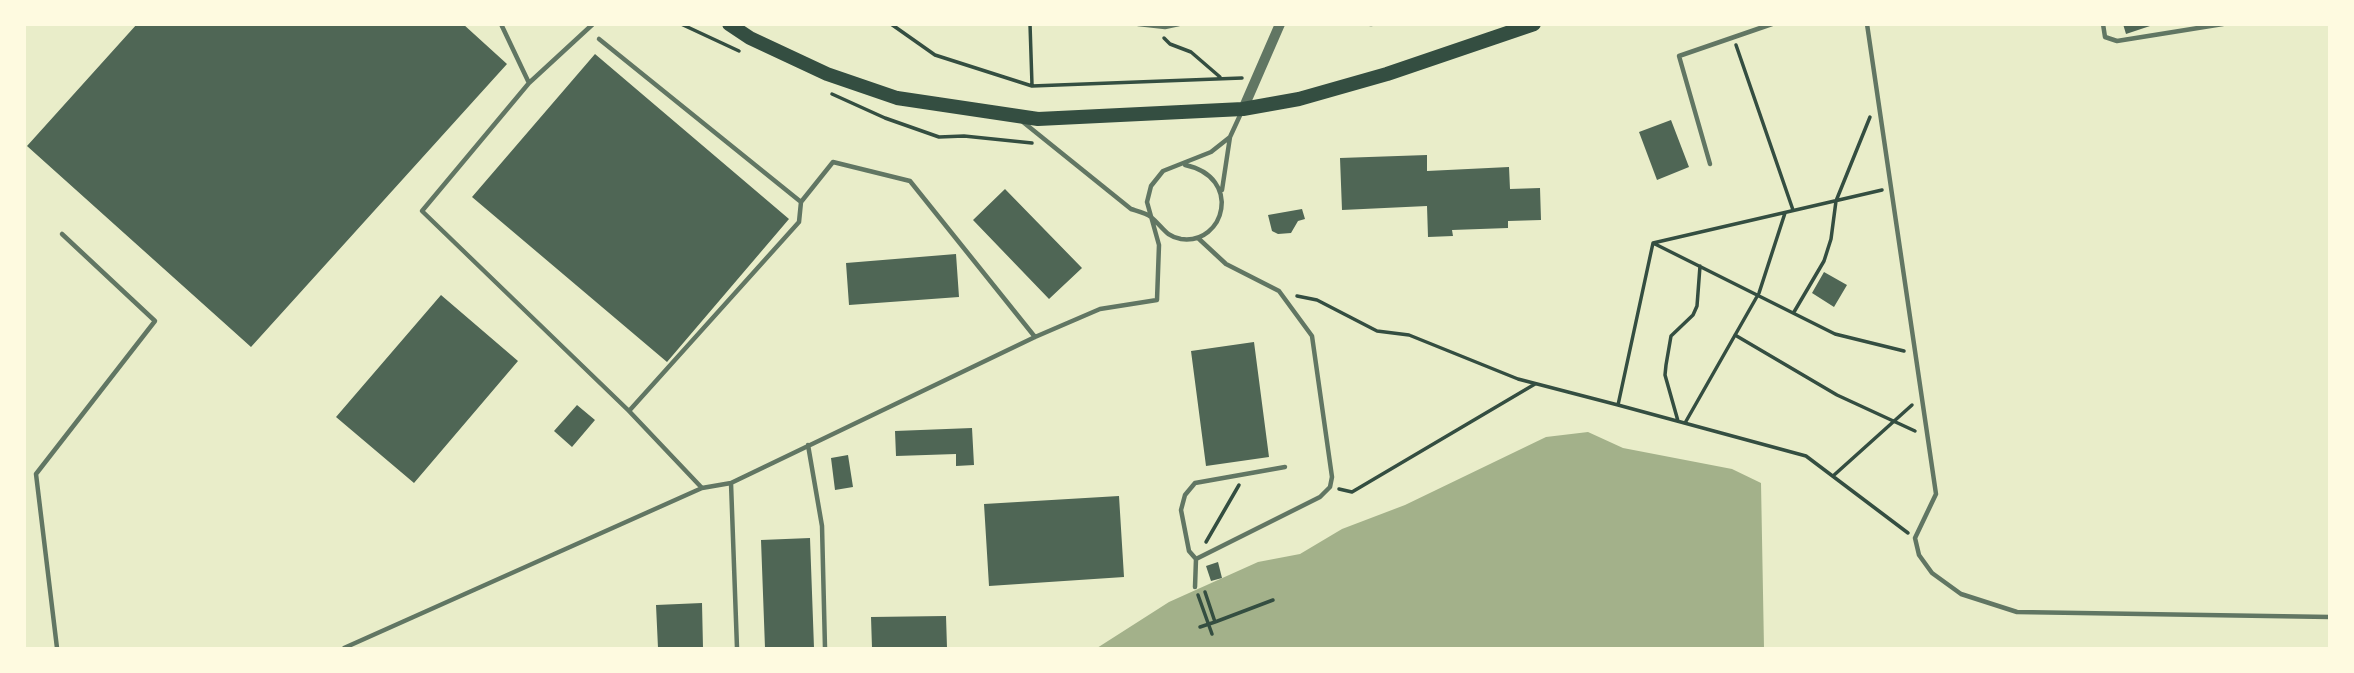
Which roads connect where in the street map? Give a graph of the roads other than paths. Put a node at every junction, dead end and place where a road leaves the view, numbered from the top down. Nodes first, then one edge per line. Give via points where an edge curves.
1 (501, 24) edge
2 (593, 24) edge
3 (729, 24) edge
4 (1138, 24) edge
5 (1179, 24) edge
6 (1280, 24) edge
7 (1534, 24) edge
8 (1772, 24) edge
9 (1867, 24) edge
10 (2102, 24) edge
11 (2224, 24) edge
12 (1153, 26) edge
13 (599, 39) dead end
14 (530, 83) junction
15 (1243, 109) junction
16 (1014, 116) junction
17 (1230, 137) junction
18 (1710, 164) dead end
19 (1184, 165) junction
20 (1222, 191) junction
21 (801, 202) junction
22 (1150, 216) junction
23 (62, 234) dead end
24 (1198, 238) junction
25 (1035, 337) junction
26 (629, 411) junction
27 (808, 445) junction
28 (1285, 467) dead end
29 (731, 483) junction
30 (702, 488) junction
31 (1196, 559) junction
32 (1195, 587) road end
33 (2329, 617) edge
34 (57, 649) edge
35 (344, 649) edge
36 (737, 649) edge
37 (825, 649) edge

1 - 14 lane
2 - 14 lane
3 - 16 main road via 827,74 897,98
4 - 12 lane
5 - 12 lane
6 - 15 street
7 - 15 main road via 1375,78
8 - 18 lane via 1679,55
9 - 33 lane via 1936,494 1915,538 1919,555 1932,573 1961,594 2017,612
10 - 11 lane via 2105,37 2118,41
13 - 21 lane
14 - 26 lane via 422,211
15 - 16 main road via 1038,119
15 - 17 lane
16 - 22 lane via 1131,209
17 - 19 lane
17 - 20 lane
19 - 20 lane via 1202,168
19 - 22 lane via 1163,172 1151,186
20 - 24 lane via 1221,212 1213,228
21 - 25 lane via 834,162 910,181
21 - 26 lane via 799,222
22 - 24 lane via 1166,235
22 - 25 lane via 1159,245 1157,300 1100,309
23 - 34 lane via 155,321 36,474
24 - 31 lane via 1226,264 1279,291 1312,336 1332,467 1330,487 1320,497
25 - 27 lane
26 - 30 lane
27 - 29 lane
27 - 37 lane via 822,526
28 - 31 lane via 1195,483 1181,510 1185,538
29 - 30 lane
29 - 36 lane
30 - 35 lane
31 - 32 lane

